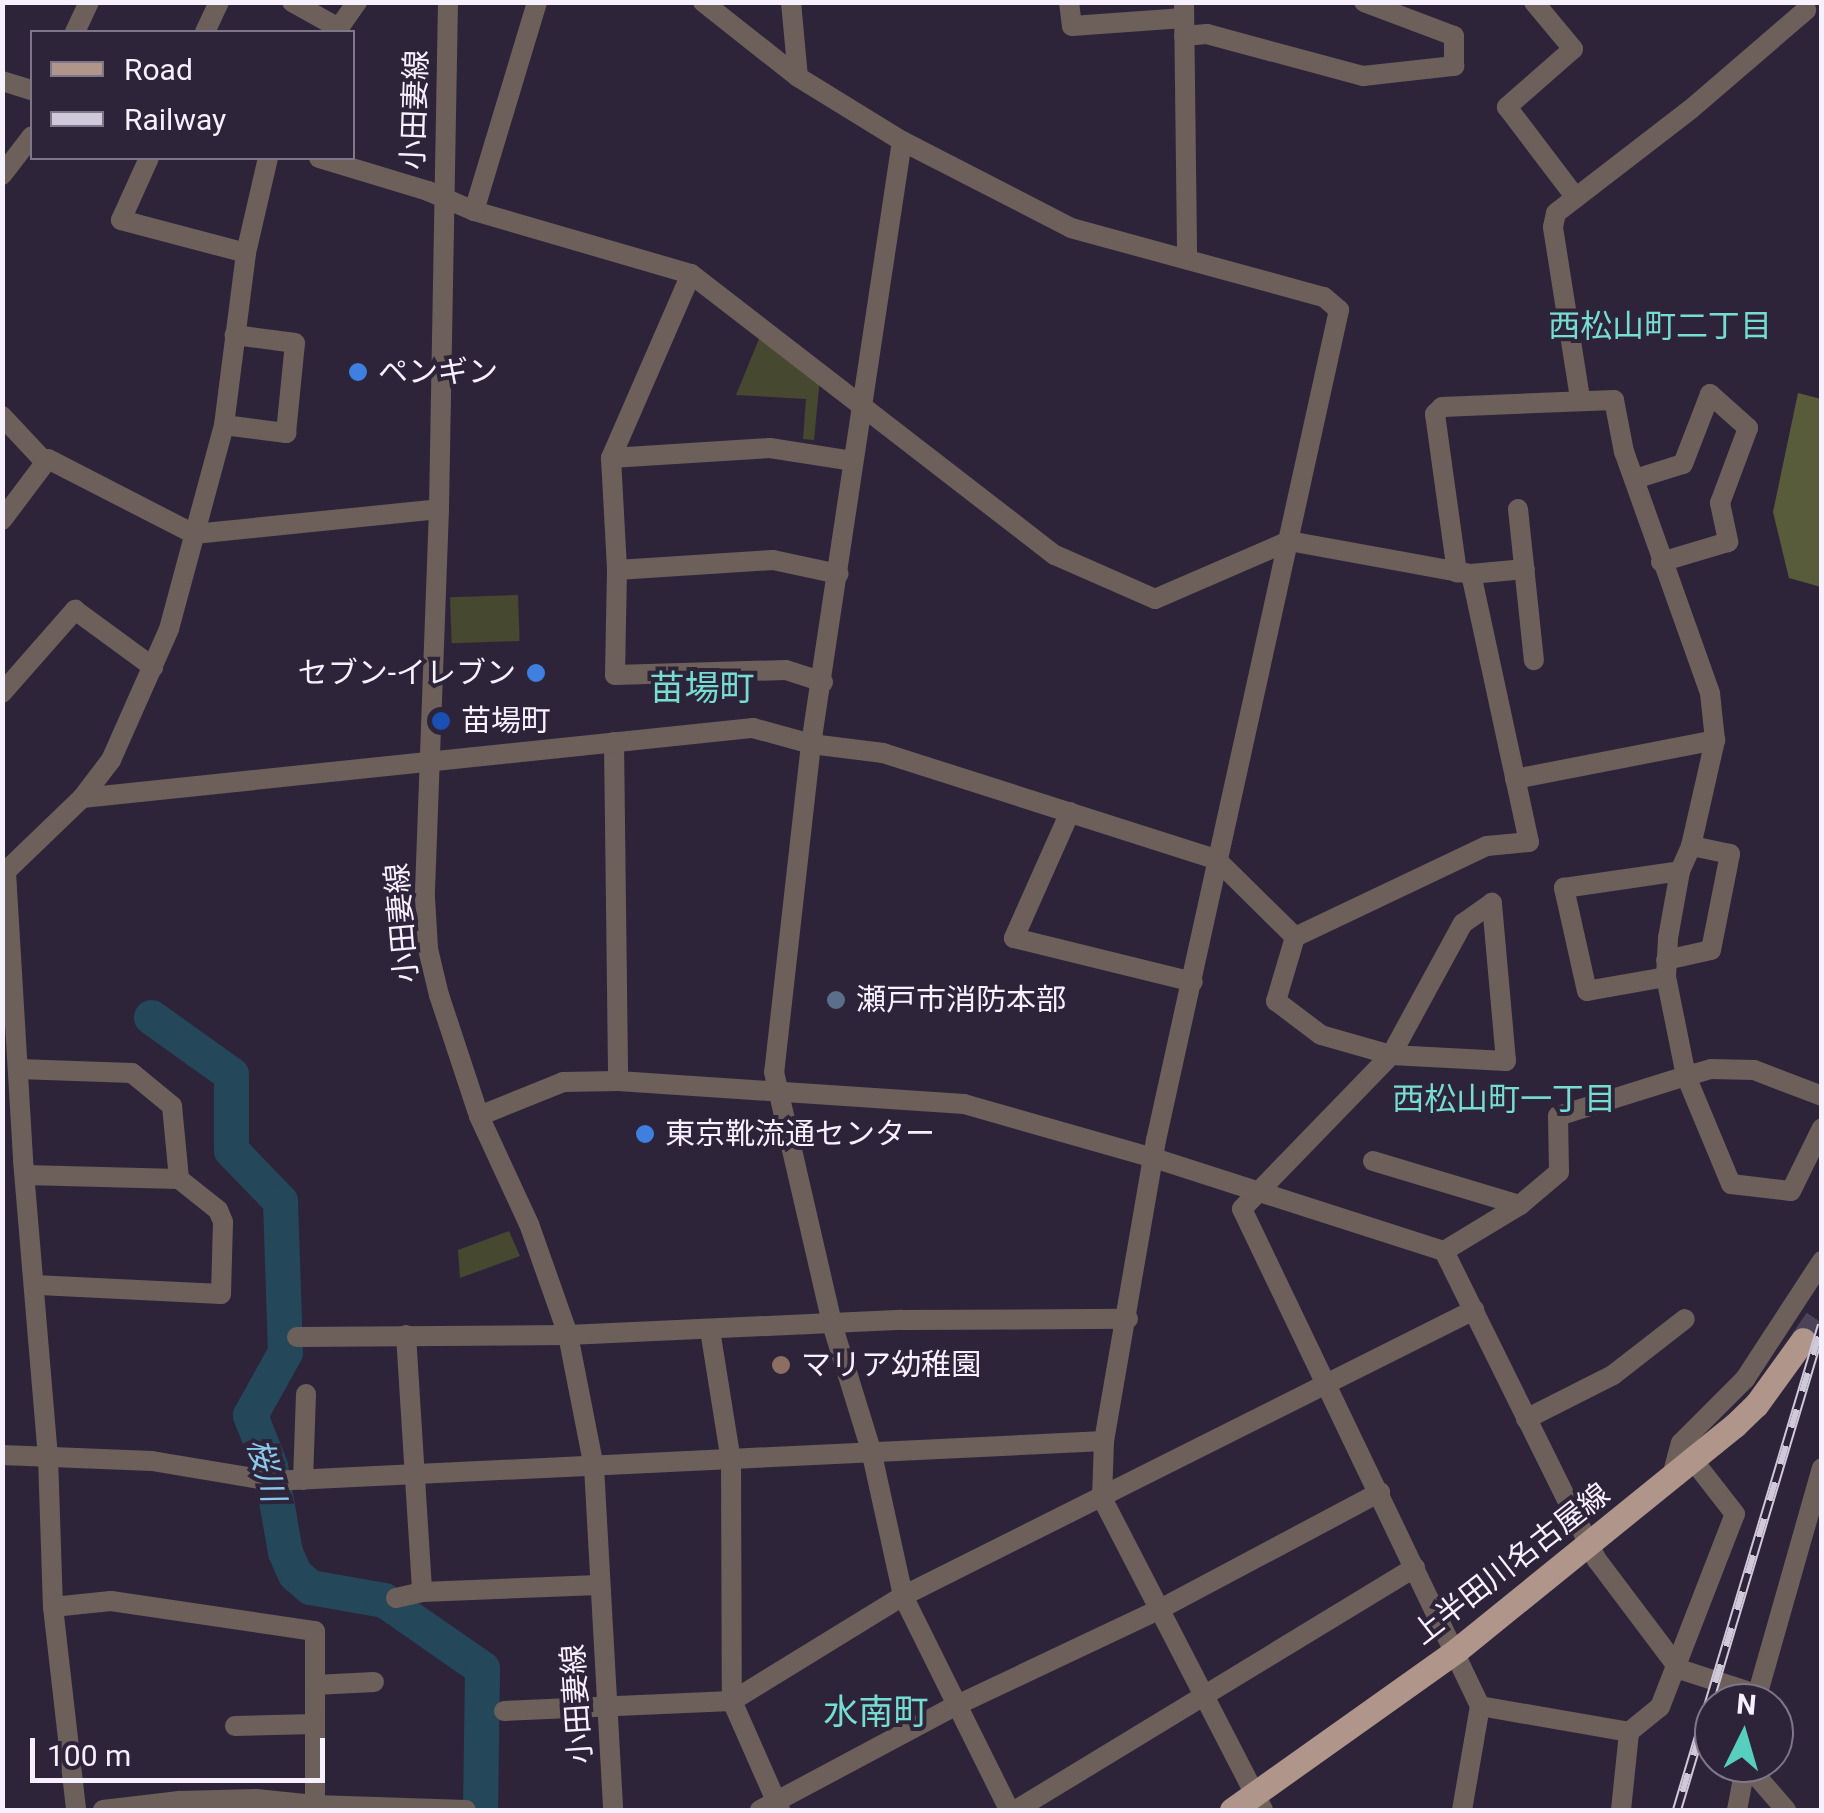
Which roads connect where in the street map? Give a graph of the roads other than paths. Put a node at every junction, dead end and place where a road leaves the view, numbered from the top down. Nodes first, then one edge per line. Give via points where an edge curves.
1 (219, 2) edge
2 (292, 2) edge
3 (357, 2) edge
4 (448, 2) edge
5 (537, 2) edge
6 (702, 2) edge
7 (791, 2) edge
8 (1069, 2) edge
9 (1364, 2) edge
10 (1534, 2) edge
11 (85, 4) edge
12 (1809, 12) edge
13 (1184, 19) edge
14 (76, 30) edge
15 (207, 30) edge
16 (338, 30) edge
17 (798, 77) junction
18 (2, 81) edge
19 (30, 89) edge
20 (30, 139) edge
21 (902, 142) junction
22 (148, 160) edge
23 (268, 160) edge
24 (325, 160) edge
25 (2, 175) edge
26 (1576, 198) junction
27 (443, 200) junction
28 (474, 211) junction
29 (246, 253) junction
30 (1186, 259) junction
31 (691, 274) junction
32 (235, 335) junction
33 (1580, 398) junction
34 (865, 407) junction
35 (2, 416) edge
36 (224, 425) junction
37 (611, 458) junction
38 (45, 462) junction
39 (852, 462) junction
40 (1636, 480) junction
41 (439, 508) junction
42 (1518, 509) dead end
43 (2, 520) edge
44 (194, 534) junction
45 (1289, 542) junction
46 (1661, 562) junction
47 (1524, 569) junction
48 (617, 570) junction
49 (1464, 573) junction
50 (839, 574) junction
51 (1534, 660) dead end
52 (153, 666) junction
53 (822, 682) junction
54 (2, 693) edge
55 (1714, 740) junction
56 (614, 742) junction
57 (811, 744) junction
58 (428, 760) junction
59 (1514, 779) junction
60 (82, 798) junction
61 (1070, 812) junction
62 (1691, 846) junction
63 (1216, 859) junction
64 (1680, 871) junction
65 (4, 874) edge
66 (1295, 937) junction
67 (1666, 968) junction
68 (1193, 982) junction
69 (1391, 1055) junction
70 (1686, 1076) junction
71 (618, 1081) junction
72 (14, 1083) edge
73 (778, 1091) junction
74 (1822, 1096) edge
75 (478, 1116) junction
76 (1822, 1128) edge
77 (1154, 1158) junction
78 (1373, 1161) dead end
79 (17, 1165) edge
80 (179, 1180) junction
81 (1258, 1191) junction
82 (1520, 1205) junction
83 (1444, 1251) junction
84 (1822, 1262) edge
85 (34, 1285) junction
86 (1474, 1310) junction
87 (1128, 1319) junction
88 (1686, 1319) dead end
89 (832, 1324) junction
90 (710, 1330) junction
91 (406, 1335) junction
92 (568, 1336) junction
93 (296, 1337) dead end
94 (1803, 1340) tunnel mouth
95 (1326, 1386) junction
96 (306, 1394) dead end
97 (1526, 1418) junction
98 (1104, 1441) junction
99 (871, 1450) junction
100 (2, 1455) edge
101 (48, 1457) junction
102 (1693, 1460) junction
103 (731, 1461) junction
104 (594, 1466) junction
105 (1822, 1468) edge
106 (415, 1475) junction
107 (1672, 1476) junction
108 (303, 1480) junction
109 (1380, 1492) junction
110 (1102, 1498) junction
111 (1588, 1546) junction
112 (1415, 1567) junction
113 (599, 1585) junction
114 (422, 1592) junction
115 (903, 1596) junction
116 (396, 1598) dead end
117 (53, 1607) junction
118 (1162, 1608) junction
119 (1457, 1650) junction
120 (1678, 1668) junction
121 (374, 1682) dead end
122 (1717, 1683) edge
123 (1760, 1683) edge
124 (315, 1684) junction
125 (1204, 1698) junction
126 (732, 1701) junction
127 (608, 1706) junction
128 (955, 1706) junction
129 (1480, 1706) junction
130 (504, 1711) dead end
131 (315, 1724) junction
132 (235, 1726) dead end
133 (1628, 1732) junction
134 (1742, 1783) edge
135 (1763, 1783) edge
136 (1259, 1802) edge
137 (315, 1805) junction
138 (772, 1808) edge
139 (76, 1810) edge
140 (103, 1810) edge
141 (466, 1810) edge
142 (613, 1810) edge
143 (1012, 1810) edge
144 (1232, 1810) edge
145 (1462, 1810) edge
146 (1621, 1810) edge
147 (1737, 1810) edge
148 (1786, 1810) edge

1 - 15 street
2 - 16 street
3 - 16 street
4 - 27 street, 小田妻線
5 - 28 street
6 - 17 street
7 - 17 street
8 - 13 street via 1072,26
9 - 13 street via 1454,36 1454,66 1363,76 1207,34
10 - 26 street via 1573,49 1507,107
11 - 14 street
12 - 26 street
13 - 30 street
17 - 21 street
18 - 19 street
20 - 25 street
21 - 30 street via 1071,228
21 - 34 street
22 - 29 street via 121,220
23 - 29 street
24 - 27 street
26 - 33 street via 1556,213 1553,227
27 - 28 street
27 - 41 street, 小田妻線
28 - 31 street
29 - 32 street
30 - 45 street via 1324,297 1339,310
31 - 34 street
31 - 37 street
32 - 36 street
32 - 36 street via 295,344 286,433
33 - 40 street via 1614,400
33 - 49 street via 1442,407 1435,414
34 - 39 street
34 - 45 street via 1055,556 1155,599
35 - 38 street
36 - 44 street
37 - 39 street via 770,448
37 - 48 street
38 - 43 street
38 - 44 street
39 - 50 street
40 - 46 street
40 - 46 street via 1683,464 1710,394 1748,428 1720,503 1728,542
41 - 44 street
41 - 58 street, 小田妻線
42 - 47 street
44 - 52 street
45 - 49 street
45 - 63 street
46 - 55 street via 1710,693
47 - 49 street
47 - 51 street
48 - 50 street via 772,560
48 - 53 street via 615,676 786,670
49 - 59 street
50 - 53 street
52 - 54 street via 75,610
52 - 60 street via 111,760
53 - 57 street
55 - 59 street
55 - 62 street
56 - 57 street via 753,728
56 - 58 street
56 - 71 street
57 - 61 street via 883,753
57 - 73 street via 774,1072
58 - 60 street
58 - 75 street, 小田妻線 via 428,948
59 - 66 street via 1529,842 1486,846
60 - 65 street
61 - 63 street
61 - 68 street via 1014,938
62 - 64 street
62 - 67 street via 1730,854 1711,950
63 - 66 street
63 - 68 street
64 - 67 street
64 - 67 street via 1564,888 1588,991
65 - 72 street
66 - 69 street via 1276,1001 1321,1035
67 - 70 street
68 - 77 street
69 - 69 street via 1462,923 1492,903 1506,1061
69 - 81 street
70 - 74 street via 1754,1070
70 - 76 street via 1731,1184 1791,1191
70 - 82 street via 1558,1116 1560,1172
71 - 73 street
71 - 75 street via 563,1082
72 - 79 street
72 - 80 street via 132,1074 172,1106
73 - 77 street via 964,1104
73 - 89 street
75 - 92 street, 小田妻線 via 528,1224
77 - 81 street
77 - 87 street
78 - 82 street
79 - 80 street
79 - 85 street
80 - 85 street via 218,1210 223,1222 221,1294
81 - 83 street
81 - 95 street via 1242,1209
82 - 83 street
83 - 86 street
84 - 107 street via 1746,1379 1681,1443
85 - 101 street
86 - 95 street
86 - 97 street
87 - 89 street
87 - 98 street
88 - 97 street via 1613,1374
89 - 90 street
89 - 99 street
90 - 92 street
90 - 103 street
91 - 92 street
91 - 93 street
91 - 106 street
92 - 104 street, 小田妻線
94 - 102 main road, 上半田川名古屋線 via 1756,1405
95 - 109 street
95 - 110 street
96 - 108 street
97 - 111 street
98 - 99 street
98 - 110 street
99 - 103 street
99 - 115 street
100 - 101 street
101 - 108 street via 152,1461
101 - 117 street
102 - 107 main road, 上半田川名古屋線
102 - 120 street via 1735,1514
103 - 104 street
103 - 126 street
104 - 106 street
104 - 113 street, 小田妻線
105 - 123 street
106 - 108 street
106 - 114 street
107 - 111 main road, 上半田川名古屋線
109 - 112 street
109 - 118 street
110 - 115 street
110 - 118 street
111 - 119 main road, 上半田川名古屋線
111 - 120 street
112 - 119 street
112 - 125 street
113 - 114 street
113 - 127 street, 小田妻線
114 - 116 street
115 - 126 street
115 - 128 street
117 - 124 street via 112,1602 315,1631
117 - 139 street
118 - 125 street
118 - 128 street
119 - 129 street
119 - 136 main road, 上半田川名古屋線
120 - 122 street
120 - 133 street via 1660,1707
121 - 124 street
124 - 131 street
125 - 136 street
125 - 143 street
126 - 127 street
126 - 138 street
127 - 130 street
127 - 142 street, 小田妻線
128 - 138 street
128 - 143 street
129 - 133 street
129 - 145 street
131 - 132 street
131 - 137 street
133 - 146 street
134 - 147 street
135 - 148 street
136 - 144 main road, 上半田川名古屋線
137 - 140 street via 218,1800
137 - 141 street

